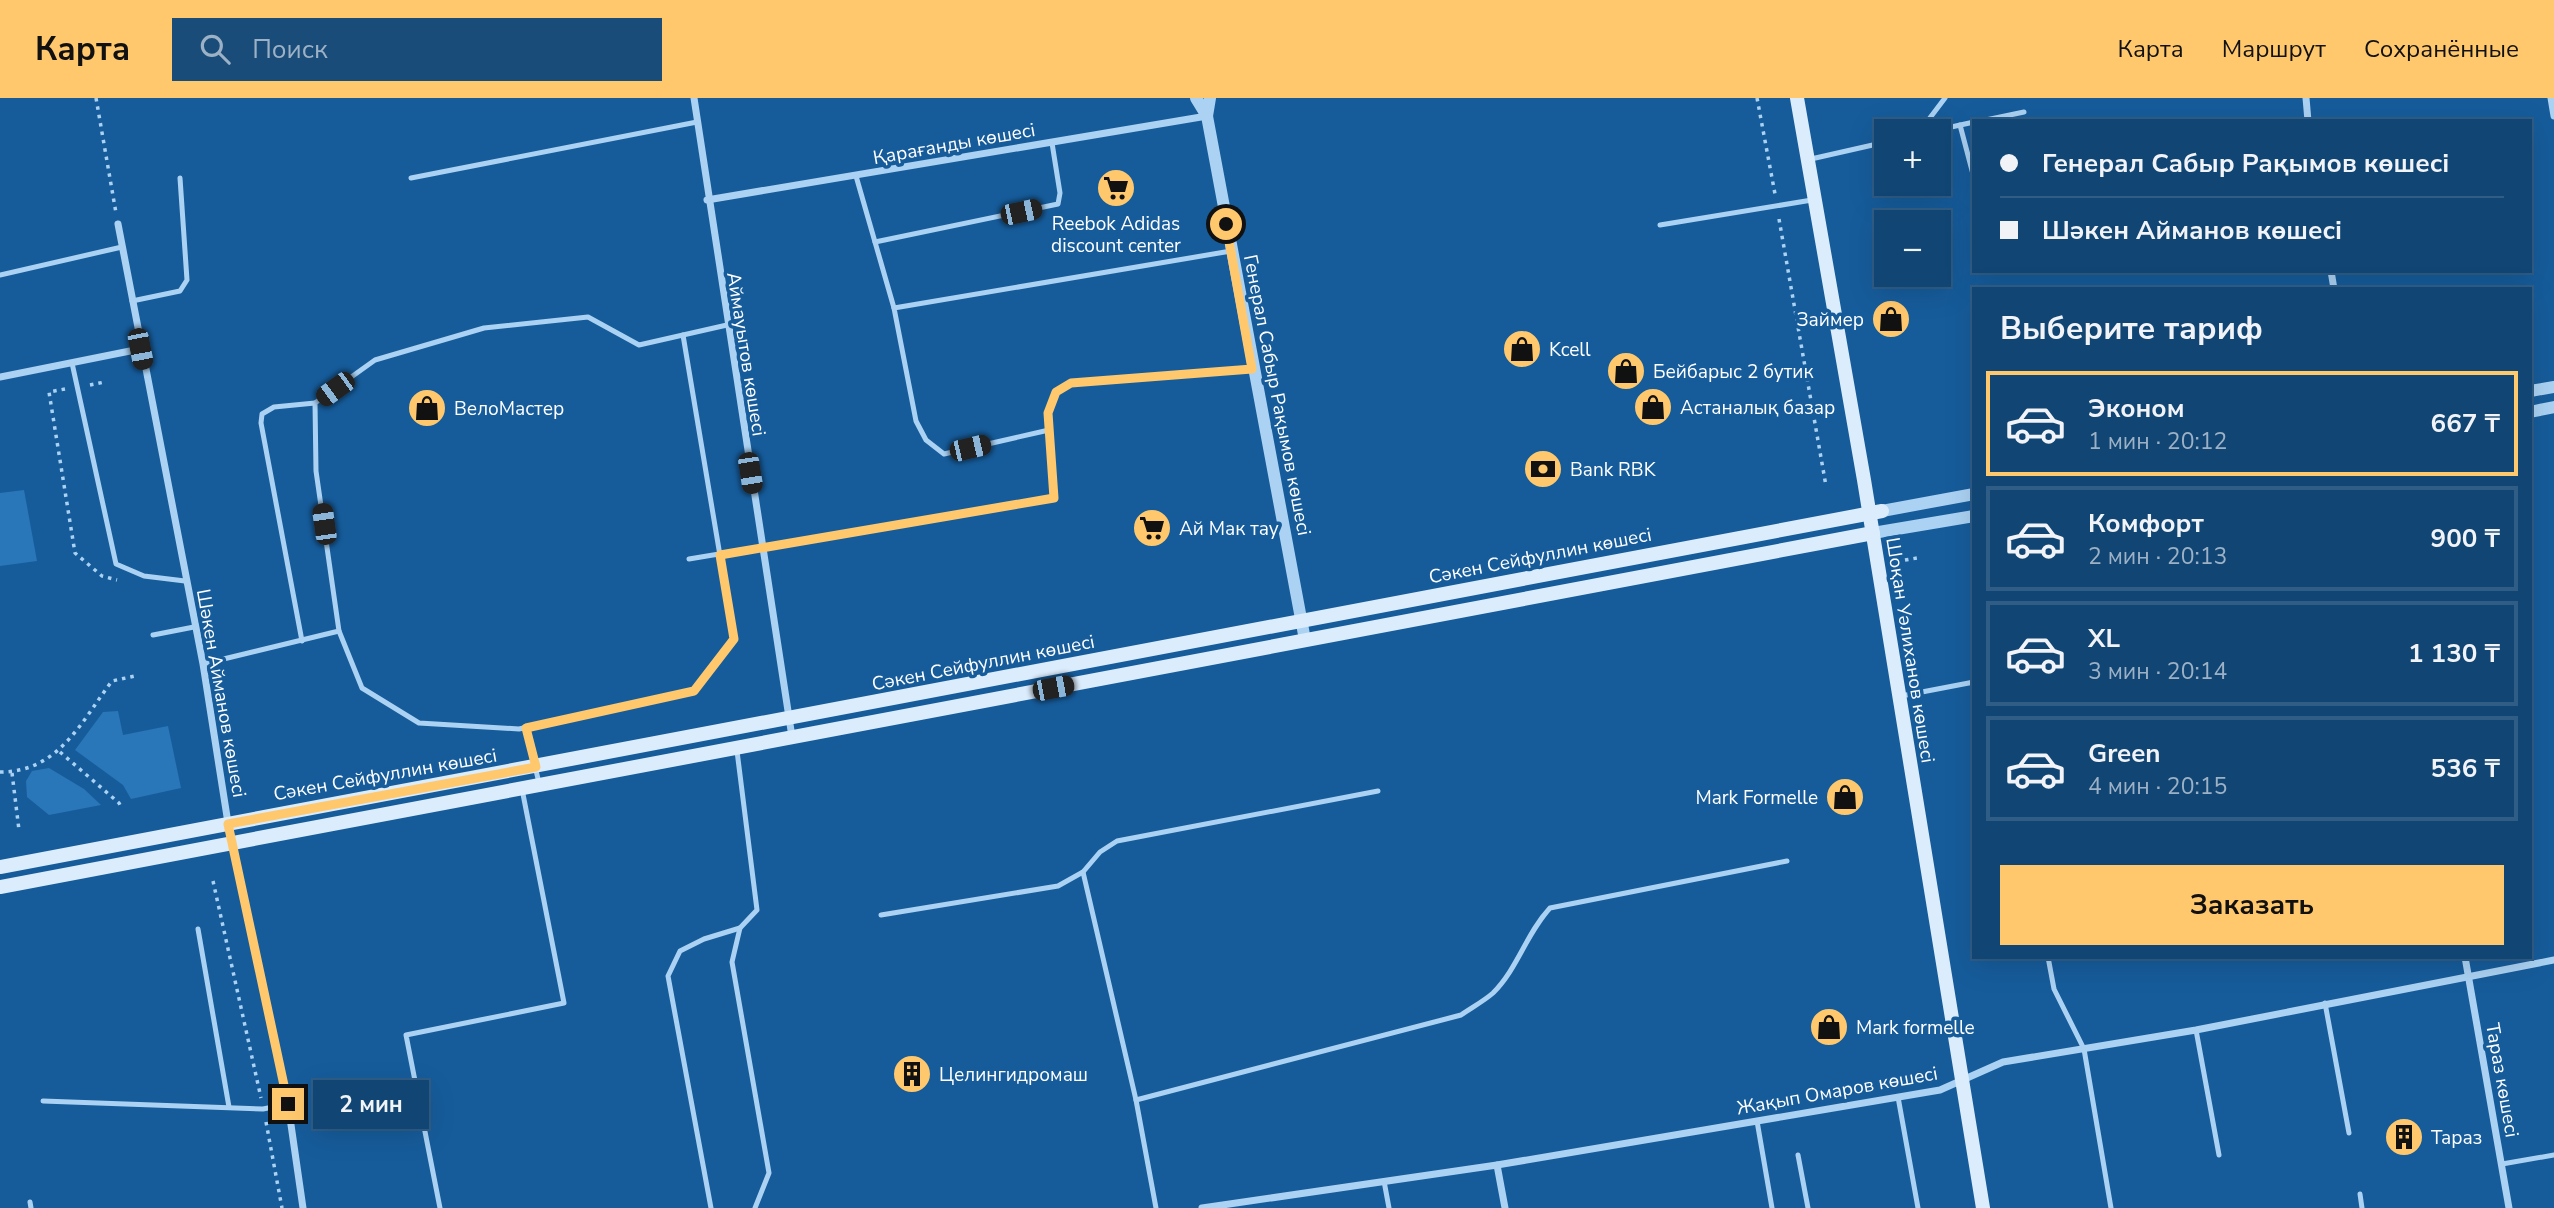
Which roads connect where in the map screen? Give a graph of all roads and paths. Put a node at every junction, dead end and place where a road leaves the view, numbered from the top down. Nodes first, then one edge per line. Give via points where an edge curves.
1 (96, 98) edge
2 (694, 98) edge
3 (1196, 98) edge
4 (1210, 98) edge
5 (1757, 98) edge
6 (1797, 98) edge
7 (1945, 98) edge
8 (2306, 98) edge
9 (2551, 98) edge
10 (2024, 112) dead end
11 (1206, 116) junction
12 (2554, 116) edge
13 (1929, 119) edge
14 (1991, 119) edge
15 (2308, 119) edge
16 (697, 122) junction
17 (1972, 122) edge
18 (1960, 125) junction
19 (1951, 127) edge
20 (1052, 143) junction
21 (1874, 145) edge
22 (1808, 160) junction
23 (1972, 170) edge
24 (856, 176) junction
25 (180, 178) dead end
26 (411, 178) dead end
27 (1815, 200) junction
28 (707, 201) junction
29 (1777, 206) junction
30 (118, 224) joint
31 (1660, 225) dead end
32 (876, 242) junction
33 (122, 247) junction
34 (1231, 251) junction
35 (0, 275) edge
36 (132, 301) junction
37 (894, 308) junction
38 (727, 325) junction
39 (683, 335) junction
40 (140, 349) junction
41 (72, 363) junction
42 (1252, 369) junction
43 (0, 377) edge
44 (105, 382) dead end
45 (78, 387) junction
46 (2554, 387) edge
47 (2532, 391) edge
48 (315, 403) junction
49 (2554, 407) edge
50 (2532, 412) edge
51 (1049, 430) junction
52 (1826, 486) dead end
53 (1972, 494) edge
54 (1876, 512) junction
55 (1972, 516) edge
56 (1873, 533) junction
57 (761, 547) junction
58 (720, 555) junction
59 (1917, 558) dead end
60 (689, 559) dead end
61 (1905, 560) dead end
62 (185, 581) junction
63 (125, 583) dead end
64 (1301, 620) junction
65 (194, 627) junction
66 (339, 631) junction
67 (153, 635) dead end
68 (1305, 640) junction
69 (302, 641) junction
70 (203, 664) junction
71 (135, 676) dead end
72 (1972, 682) edge
73 (1899, 696) junction
74 (789, 719) junction
75 (526, 728) junction
76 (792, 738) junction
77 (736, 749) junction
78 (60, 752) junction
79 (536, 767) junction
80 (0, 772) edge
81 (12, 772) junction
82 (540, 786) junction
83 (522, 789) junction
84 (1378, 790) dead end
85 (122, 809) dead end
86 (228, 824) junction
87 (19, 830) dead end
88 (233, 841) junction
89 (1787, 861) dead end
90 (0, 867) edge
91 (1083, 872) junction
92 (213, 881) dead end
93 (0, 887) edge
94 (881, 915) dead end
95 (740, 928) junction
96 (198, 929) dead end
97 (2048, 959) edge
98 (2465, 959) edge
99 (2554, 960) edge
100 (2469, 975) junction
101 (2325, 1003) junction
102 (2196, 1030) junction
103 (2084, 1049) junction
104 (1963, 1080) junction
105 (1898, 1097) junction
106 (1136, 1100) junction
107 (43, 1101) dead end
108 (288, 1104) junction
109 (229, 1107) junction
110 (263, 1109) junction
111 (1757, 1121) junction
112 (2348, 1133) dead end
113 (1798, 1155) dead end
114 (2219, 1155) dead end
115 (2554, 1155) edge
116 (2502, 1164) junction
117 (1497, 1165) junction
118 (1384, 1181) junction
119 (2360, 1194) dead end
120 (282, 1208) edge
121 (303, 1208) edge
122 (440, 1208) edge
123 (711, 1208) edge
124 (755, 1208) edge
125 (1156, 1208) edge
126 (1202, 1208) edge
127 (1389, 1208) edge
128 (1504, 1208) edge
129 (1772, 1208) edge
130 (1808, 1208) edge
131 (1918, 1208) edge
132 (1983, 1208) edge
133 (2111, 1208) edge
134 (2362, 1208) edge
135 (2509, 1208) edge

1 - 30 path
2 - 16 street, Аймауытов көшесі
3 - 11 street, Генерал Сабыр Рақымов көшесі
4 - 11 street, Генерал Сабыр Рақымов көшесі
5 - 29 path
6 - 22 main road, Шоқан Уәлиханов көшесі
7 - 13 lane
8 - 15 street
9 - 12 street
10 - 14 lane
11 - 20 street, Қарағанды көшесі
11 - 34 street, Генерал Сабыр Рақымов көшесі
16 - 26 lane
16 - 28 street, Аймауытов көшесі
17 - 18 lane
18 - 19 lane
18 - 23 lane
20 - 24 street, Қарағанды көшесі
20 - 32 lane via 1058,204
21 - 22 lane
22 - 27 main road, Шоқан Уәлиханов көшесі
24 - 28 street, Қарағанды көшесі
24 - 32 lane
25 - 36 lane via 187,280 180,291
27 - 29 lane
27 - 54 main road, Шоқан Уәлиханов көшесі
28 - 38 street, Аймауытов көшесі
29 - 31 lane
29 - 52 path
30 - 33 street, Шәкен Айманов көшесі
32 - 37 lane
33 - 35 lane
33 - 36 street, Шәкен Айманов көшесі
34 - 37 lane
34 - 42 street, Генерал Сабыр Рақымов көшесі
36 - 40 street, Шәкен Айманов көшесі
37 - 51 lane via 916,421 926,440 944,454
38 - 39 lane
38 - 57 street, Аймауытов көшесі
39 - 48 lane via 639,345 587,317 484,328 375,360
39 - 58 lane
40 - 41 street
40 - 62 street, Шәкен Айманов көшесі
41 - 43 street
41 - 45 lane
42 - 51 lane via 1071,383 1056,392 1048,413
42 - 64 street, Генерал Сабыр Рақымов көшесі
44 - 45 path
45 - 62 lane via 116,565 144,576
45 - 63 path via 49,392 75,553 102,576
46 - 47 street
48 - 66 lane via 316,471
48 - 69 lane via 274,407 262,414 261,423
49 - 50 street
51 - 57 lane via 1054,498
53 - 54 street, Сәкен Сейфуллин көшесі
54 - 56 main road, Шоқан Уәлиханов көшесі
54 - 64 main road, Сәкен Сейфуллин көшесі
55 - 56 street, Сәкен Сейфуллин көшесі
56 - 68 main road, Сәкен Сейфуллин көшесі
56 - 73 main road, Шоқан Уәлиханов көшесі
57 - 58 lane
57 - 74 street, Аймауытов көшесі
58 - 60 lane
58 - 75 lane via 734,639 694,691
59 - 61 path
62 - 65 street, Шәкен Айманов көшесі
64 - 68 street, Генерал Сабыр Рақымов көшесі
64 - 74 main road, Сәкен Сейфуллин көшесі
65 - 67 lane
65 - 70 street, Шәкен Айманов көшесі
66 - 69 lane
66 - 75 lane via 362,688 419,723
68 - 76 main road, Сәкен Сейфуллин көшесі
69 - 70 lane
70 - 86 street, Шәкен Айманов көшесі
71 - 78 path via 113,681
72 - 73 lane
73 - 104 main road, Шоқан Уәлиханов көшесі
74 - 76 street, Аймауытов көшесі
74 - 79 main road, Сәкен Сейфуллин көшесі
75 - 79 lane
76 - 77 main road, Сәкен Сейфуллин көшесі
77 - 82 main road, Сәкен Сейфуллин көшесі
77 - 95 lane via 757,910
78 - 81 path
78 - 85 path
79 - 82 lane
79 - 86 main road, Сәкен Сейфуллин көшесі
80 - 81 path
81 - 87 path
82 - 83 main road, Сәкен Сейфуллин көшесі
83 - 88 main road, Сәкен Сейфуллин көшесі
83 - 122 lane via 564,1003 407,1035
84 - 91 lane via 1117,841
86 - 88 street, Шәкен Айманов көшесі
86 - 90 main road, Сәкен Сейфуллин көшесі
88 - 93 main road, Сәкен Сейфуллин көшесі
88 - 108 street, Шәкен Айманов көшесі
89 - 106 lane via 1550,908 1492,993 1461,1015
91 - 94 lane via 1058,886
91 - 106 lane
92 - 110 path
95 - 123 lane via 680,951 668,976
95 - 124 lane via 732,962 769,1173
96 - 109 lane
97 - 103 lane via 2054,989
98 - 100 street, Тараз көшесі
99 - 100 street, Жақып Омаров көшесі
100 - 101 street, Жақып Омаров көшесі
100 - 116 street, Тараз көшесі
101 - 102 street, Жақып Омаров көшесі
101 - 112 lane
102 - 103 street, Жақып Омаров көшесі
102 - 114 lane
103 - 104 street, Жақып Омаров көшесі via 2003,1062
103 - 133 lane
104 - 105 street, Жақып Омаров көшесі via 1940,1090
104 - 132 main road, Шоқан Уәлиханов көшесі
105 - 111 street, Жақып Омаров көшесі
105 - 131 lane
106 - 125 lane
107 - 109 lane
108 - 110 lane
108 - 121 street, Шәкен Айманов көшесі
109 - 110 lane
110 - 120 path
111 - 117 street, Жақып Омаров көшесі
111 - 129 lane
113 - 130 lane
115 - 116 lane
116 - 135 street, Тараз көшесі
117 - 118 street, Жақып Омаров көшесі
117 - 128 street
118 - 126 street, Жақып Омаров көшесі
118 - 127 lane
119 - 134 lane

